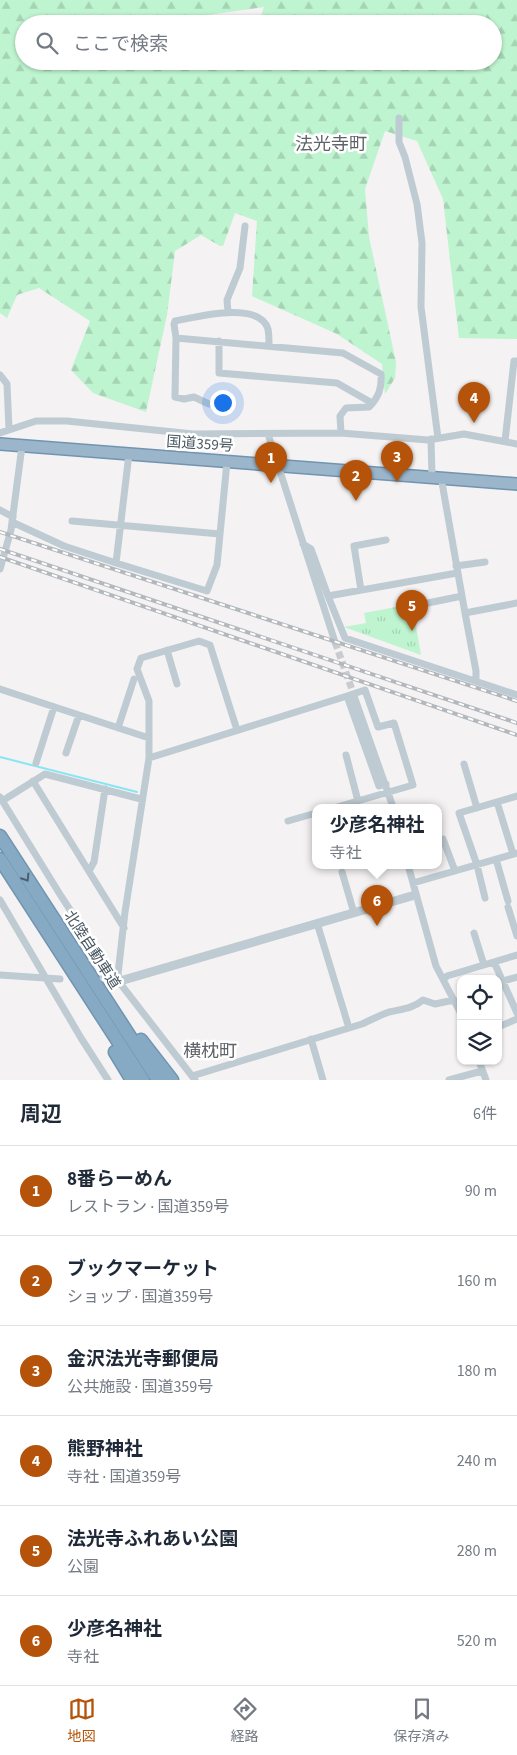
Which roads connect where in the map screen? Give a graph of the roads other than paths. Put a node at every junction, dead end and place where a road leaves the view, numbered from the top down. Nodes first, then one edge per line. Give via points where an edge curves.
1 (399, 118) dead end
2 (245, 226) dead end
3 (228, 312) junction
4 (176, 338) junction
5 (219, 342) junction
6 (269, 345) junction
7 (517, 361) edge
8 (0, 375) edge
9 (372, 403) junction
10 (209, 404) dead end
11 (9, 429) junction
12 (0, 433) edge
13 (341, 433) junction
14 (268, 434) junction
15 (435, 438) junction
16 (505, 442) junction
17 (0, 444) edge
18 (517, 444) edge
19 (22, 446) junction
20 (129, 454) junction
21 (227, 462) junction
22 (277, 465) junction
23 (437, 477) junction
24 (517, 484) edge
25 (0, 510) edge
26 (13, 520) junction
27 (72, 521) dead end
28 (120, 525) junction
29 (220, 534) junction
30 (386, 540) dead end
31 (303, 544) junction
32 (485, 562) dead end
33 (116, 563) junction
34 (0, 569) edge
35 (457, 569) junction
36 (361, 590) junction
37 (328, 596) junction
38 (462, 596) junction
39 (428, 603) dead end
40 (517, 603) edge
41 (466, 613) junction
42 (335, 642) tunnel mouth
43 (167, 650) junction
44 (134, 678) dead end
45 (476, 681) junction
46 (177, 684) dead end
47 (0, 688) edge
48 (517, 695) edge
49 (347, 696) junction
50 (355, 698) tunnel mouth
51 (54, 707) junction
52 (79, 715) junction
53 (118, 728) junction
54 (237, 730) junction
55 (149, 738) junction
56 (66, 753) dead end
57 (346, 755) dead end
58 (149, 758) junction
59 (36, 763) dead end
60 (464, 764) dead end
61 (33, 781) junction
62 (386, 784) junction
63 (105, 789) junction
64 (389, 792) junction
65 (517, 796) edge
66 (1, 799) edge
67 (141, 799) junction
68 (358, 801) junction
69 (497, 802) junction
70 (349, 804) edge
71 (392, 804) edge
72 (477, 808) junction
73 (312, 815) edge
74 (288, 821) dead end
75 (0, 836) edge
76 (443, 839) dead end
77 (515, 853) edge
78 (0, 859) edge
79 (496, 859) junction
80 (477, 864) junction
81 (409, 869) edge
82 (90, 871) junction
83 (454, 871) junction
84 (342, 872) dead end
85 (12, 878) junction
86 (413, 883) junction
87 (415, 895) junction
88 (485, 898) dead end
89 (0, 900) edge
90 (354, 913) junction
91 (317, 923) junction
92 (124, 928) junction
93 (474, 933) dead end
94 (517, 936) edge
95 (68, 944) junction
96 (517, 955) edge
97 (494, 962) junction
98 (484, 965) junction
99 (0, 975) edge
100 (517, 977) edge
101 (103, 978) dead end
102 (48, 979) junction
103 (60, 979) dead end
104 (444, 979) junction
105 (120, 981) junction
106 (503, 981) junction
107 (454, 1000) junction
108 (457, 1006) edge
109 (517, 1013) edge
110 (517, 1019) edge
111 (502, 1025) edge
112 (348, 1028) junction
113 (311, 1040) junction
114 (480, 1065) edge
115 (482, 1071) junction
116 (194, 1078) edge
117 (108, 1080) edge
118 (132, 1080) edge
119 (143, 1080) edge
120 (158, 1080) edge
121 (172, 1080) edge
122 (323, 1080) edge
123 (449, 1080) edge
124 (486, 1080) edge

1 - 15 street via 399,142 417,204 422,243 421,307
2 - 3 street via 240,268 228,300
3 - 4 street via 176,321
3 - 6 street via 239,311 262,320 268,328
4 - 5 street
4 - 10 street via 176,396
5 - 6 street
5 - 9 street via 219,373 337,383
6 - 9 street via 342,354 380,374 382,387
7 - 16 street via 514,361
8 - 11 street via 6,384
9 - 13 street via 369,407 346,408 340,416
11 - 12 street
11 - 14 street via 36,421 67,420 162,432
13 - 14 street
13 - 15 street
14 - 22 street
15 - 16 street via 464,434
15 - 23 street
16 - 18 street
17 - 19 highway, 国道359号
19 - 20 highway, 国道359号
19 - 26 street
20 - 21 highway, 国道359号
20 - 28 street
21 - 22 highway, 国道359号
21 - 29 street
22 - 23 highway, 国道359号
22 - 31 street
23 - 24 highway, 国道359号
23 - 35 street
25 - 26 street
26 - 33 street via 64,546
26 - 34 street
27 - 28 street
28 - 29 street
28 - 33 street
29 - 33 street via 217,565 207,591
30 - 36 street via 354,546
31 - 37 street via 311,550
31 - 42 street
32 - 35 street
35 - 36 street
35 - 38 street
36 - 37 street
37 - 45 street via 345,638
38 - 39 street
38 - 41 street
40 - 41 street
41 - 45 street
43 - 46 street
43 - 54 street via 199,641 210,645
43 - 55 street via 141,658 138,669 148,701
44 - 53 street
45 - 48 street
47 - 51 street
49 - 54 street
49 - 62 street via 379,786
49 - 64 street via 365,690 378,727 394,723 413,785
50 - 62 street
51 - 52 street
51 - 59 street
52 - 53 street
52 - 56 street
53 - 55 street
54 - 58 street
55 - 58 street
57 - 68 street
58 - 67 street
60 - 72 street
61 - 63 street via 46,774
61 - 66 street
61 - 82 street
62 - 64 street
63 - 67 street
63 - 82 street
64 - 68 street
64 - 71 street
65 - 69 street
66 - 105 street via 61,896
67 - 92 street
68 - 70 street
69 - 72 street
69 - 77 street
72 - 80 street via 459,813
73 - 74 street
75 -> 95 highway, 北陸自動車道
76 - 83 street
77 - 79 street
78 - 85 highway, 北陸自動車道
79 - 80 street
79 - 94 street
80 - 83 street
80 - 88 street
81 - 86 street
82 - 92 street
83 - 86 street
84 - 90 street
85 - 118 highway
85 - 119 highway, 北陸自動車道
86 - 87 street
87 - 90 street
87 - 104 street via 436,966
89 - 102 street
90 - 91 street
91 - 105 street
91 - 112 street
92 - 105 street via 118,974
93 - 98 street
95 - 120 highway, 北陸自動車道
95 - 121 highway
96 - 97 street
97 - 98 street
97 - 106 street
98 - 104 street
99 - 102 street
100 - 106 street
101 - 105 street
102 - 103 street
102 - 117 street
104 - 107 street
105 - 116 street
106 - 109 street
107 - 108 street
107 - 112 street via 434,1004 423,1000 410,1008
110 - 111 street
112 - 113 street
113 - 116 street
113 - 122 street
114 - 115 street
115 - 123 street
115 - 124 street

